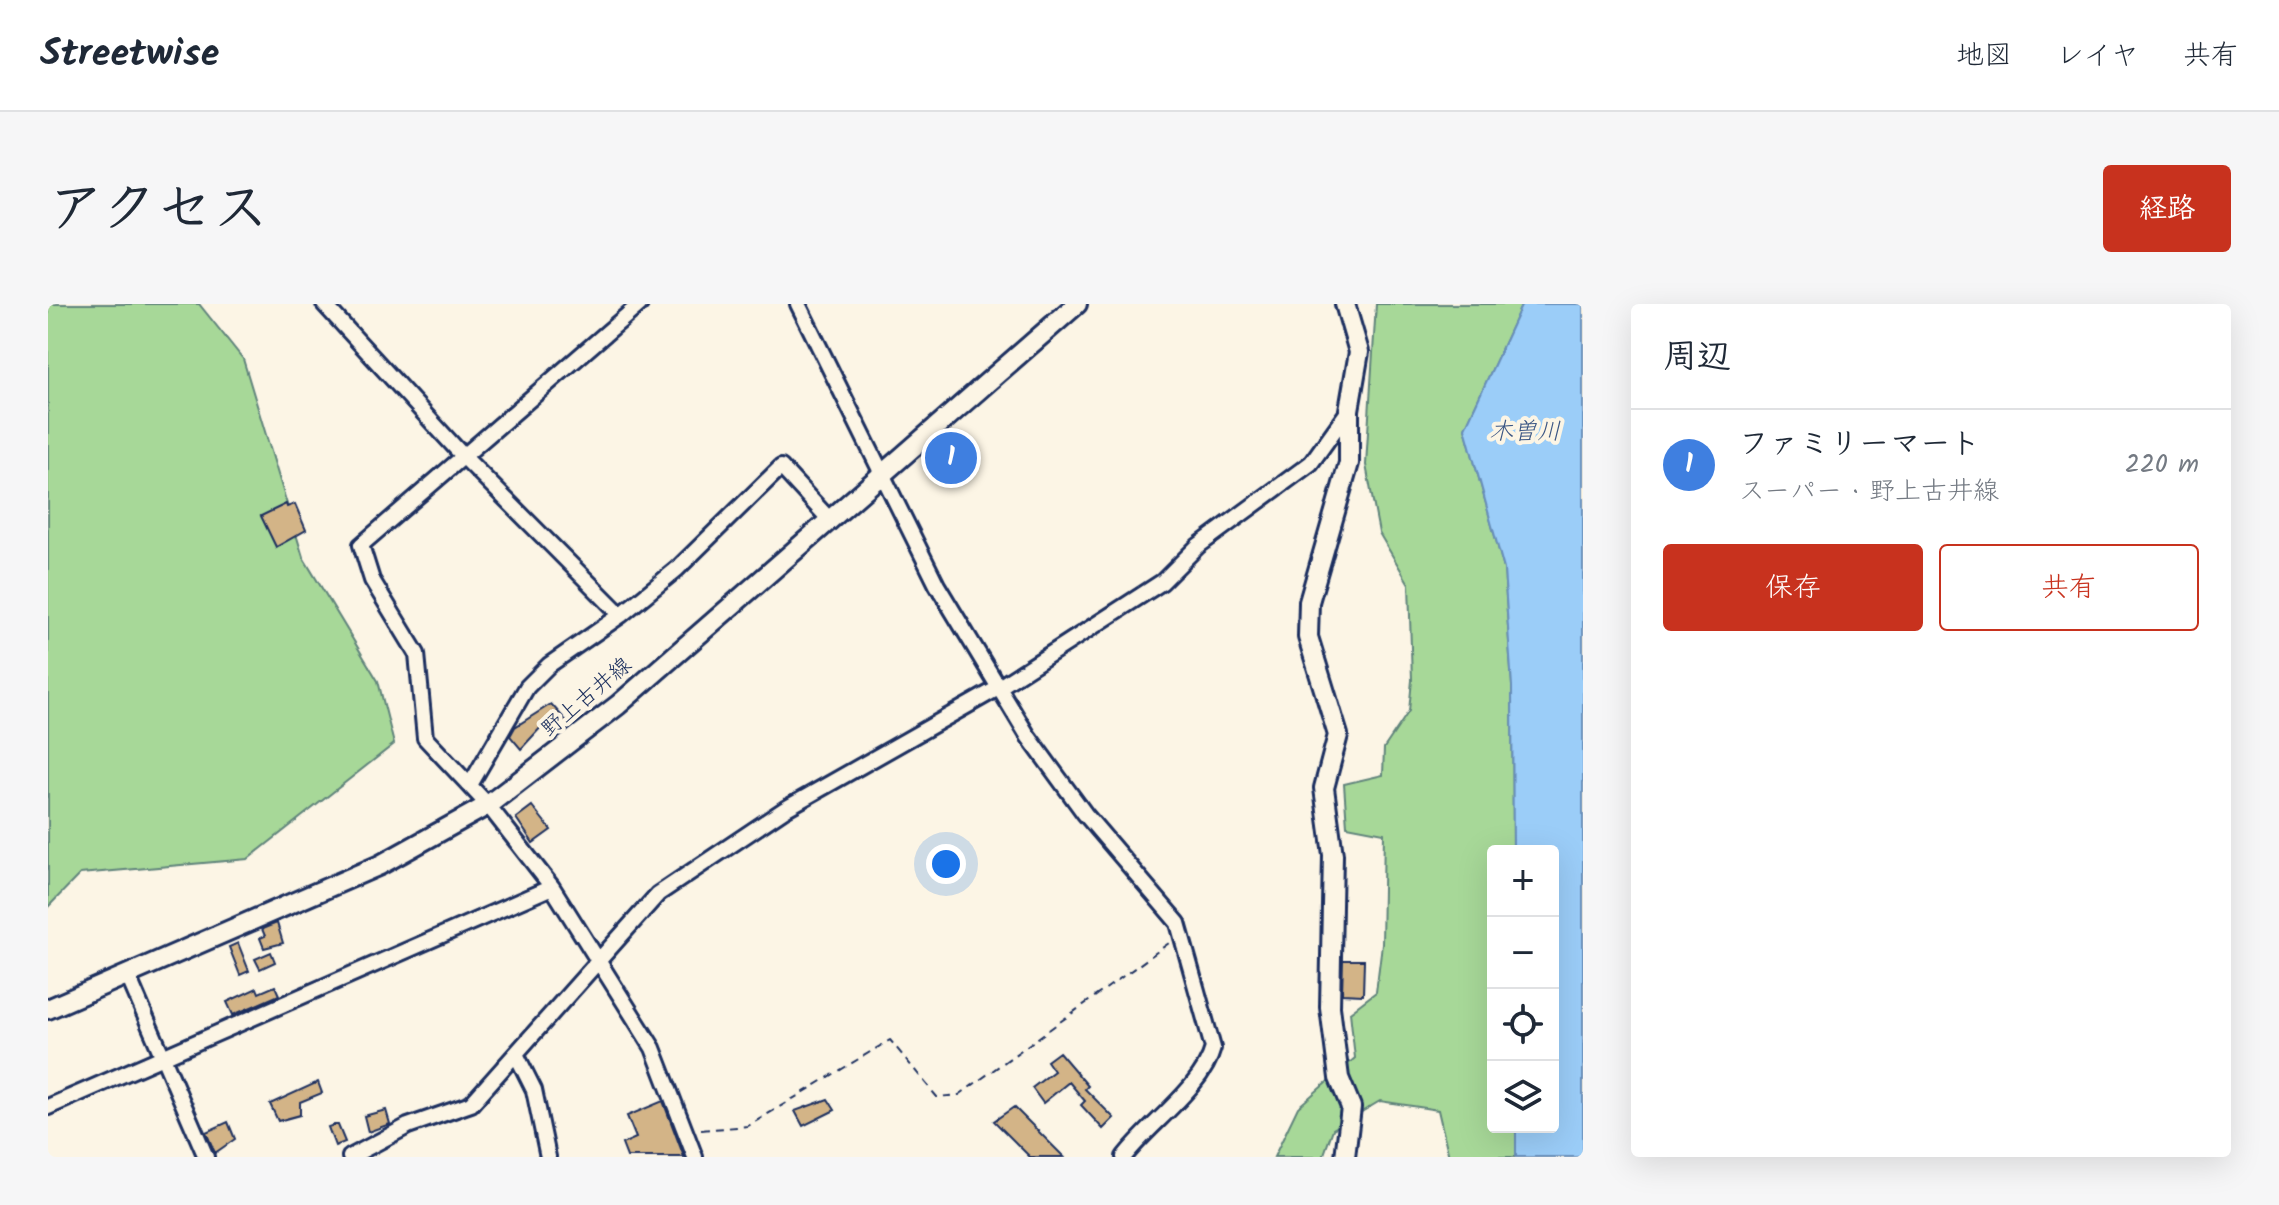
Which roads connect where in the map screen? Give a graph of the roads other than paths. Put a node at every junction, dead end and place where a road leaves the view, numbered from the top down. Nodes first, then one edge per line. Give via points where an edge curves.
1 (324, 304) edge
2 (640, 304) edge
3 (798, 304) edge
4 (1077, 304) edge
5 (1345, 304) edge
6 (1349, 410) junction
7 (464, 457) junction
8 (882, 472) junction
9 (829, 519) junction
10 (621, 615) junction
11 (1000, 686) junction
12 (470, 785) junction
13 (488, 805) junction
14 (552, 887) junction
15 (598, 961) junction
16 (128, 976) junction
17 (48, 1009) edge
18 (516, 1054) junction
19 (163, 1057) junction
20 (48, 1107) edge
21 (206, 1157) edge
22 (350, 1157) edge
23 (548, 1157) edge
24 (695, 1157) edge
25 (1124, 1157) edge
26 (1345, 1157) edge

1 - 7 street
2 - 7 street
3 - 8 street
4 - 8 main road, 野上古井線
5 - 6 main road via 1359,352
6 - 11 street via 1311,463 1198,546 1162,582
6 - 26 main road via 1349,463 1314,578 1308,637 1338,735 1324,788 1333,855 1330,1007 1339,1078 1351,1107
7 - 10 street
7 - 12 street via 361,545 372,580 417,654 425,738
8 - 9 main road, 野上古井線
8 - 11 street via 937,585
9 - 10 street via 781,467 677,569
9 - 13 main road, 野上古井線 via 618,705
10 - 12 street via 549,665 527,687
11 - 15 street via 833,780 658,894
11 - 25 street via 1028,736 1085,814 1178,923 1213,1037 1210,1061
12 - 13 street
13 - 14 street
13 - 16 main road, 野上古井線 via 380,865
14 - 15 street
14 - 19 street
15 - 18 street
15 - 24 street via 653,1048
16 - 17 main road, 野上古井線
16 - 19 street
18 - 22 street via 471,1104 390,1133
18 - 23 street via 534,1090
19 - 20 street
19 - 21 street

